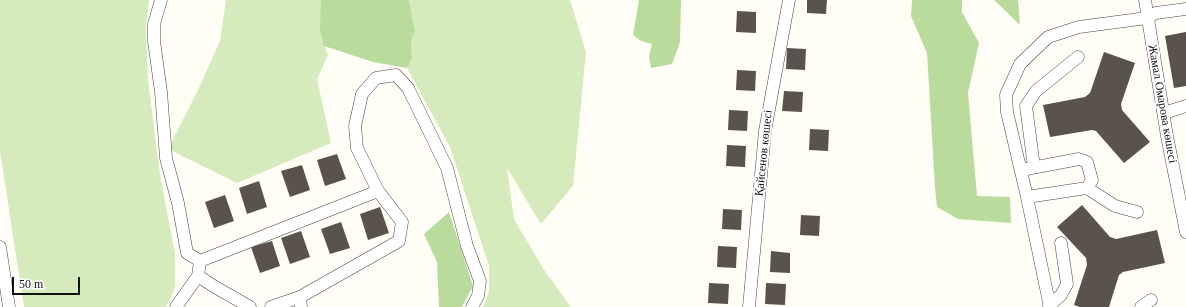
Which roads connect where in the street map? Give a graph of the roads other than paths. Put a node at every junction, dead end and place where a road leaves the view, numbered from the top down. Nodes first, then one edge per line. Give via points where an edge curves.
1 (161, 0) edge
2 (789, 0) edge
3 (1145, 0) edge
4 (1186, 9) edge
5 (1148, 18) junction
6 (1078, 56) dead end
7 (1186, 106) edge
8 (1164, 114) junction
9 (1034, 167) junction
10 (1021, 170) junction
11 (1087, 188) junction
12 (378, 191) junction
13 (1027, 197) junction
14 (1137, 212) dead end
15 (1186, 232) edge
16 (1060, 243) dead end
17 (0, 247) edge
18 (200, 261) junction
19 (198, 276) junction
20 (300, 302) edge
21 (1049, 306) edge
22 (9, 307) edge
23 (176, 307) edge
24 (250, 307) edge
25 (271, 307) edge
26 (472, 307) edge
27 (749, 307) edge

1 - 18 street via 154,24 154,41 166,158 178,203 187,253
2 - 27 street, Қайсенов көшесі via 765,131
3 - 5 street, Жамал Омарова көшесі
4 - 5 street via 1156,13
5 - 8 street, Жамал Омарова көшесі
5 - 10 street via 1079,27 1048,37 1020,64 1006,95 1007,112
6 - 9 street via 1036,91 1026,106
7 - 8 street
8 - 15 street, Жамал Омарова көшесі
9 - 10 street
9 - 11 street via 1079,159 1088,162 1092,180
10 - 13 street
11 - 13 street
11 - 14 street via 1115,206
12 - 18 street
12 - 20 street via 402,222 399,241
12 - 26 street via 356,148 355,126 362,94 376,78 396,75 408,88 447,168 467,246 480,281 478,296
13 - 21 street
16 - 21 street via 1068,284
17 - 22 street
18 - 19 street
19 - 23 street
19 - 24 street
20 - 25 street

